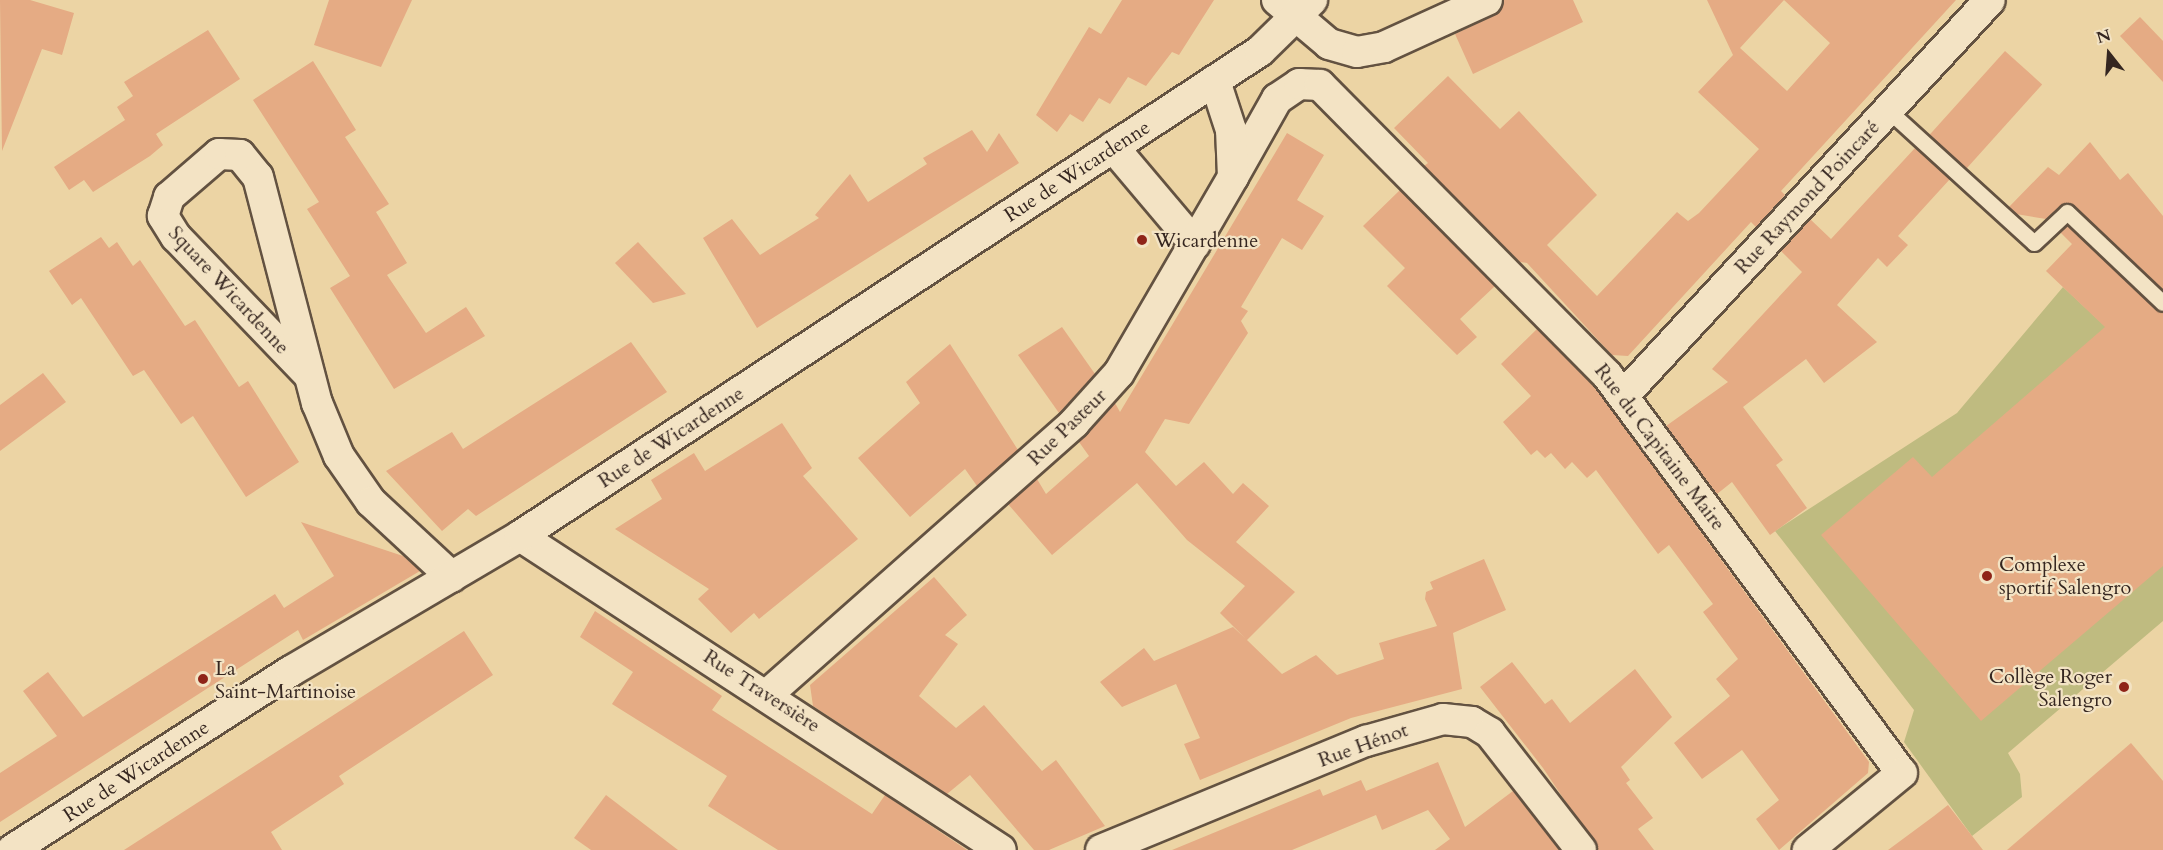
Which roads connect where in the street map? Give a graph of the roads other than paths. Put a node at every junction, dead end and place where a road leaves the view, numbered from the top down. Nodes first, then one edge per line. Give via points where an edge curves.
1 (1487, 0) edge
2 (1990, 0) edge
3 (1295, 6) edge
4 (1215, 81) junction
5 (1888, 110) junction
6 (1113, 147) junction
7 (1233, 177) junction
8 (1195, 244) junction
9 (2163, 303) edge
10 (309, 375) junction
11 (1624, 395) junction
12 (520, 536) junction
13 (452, 577) junction
14 (768, 694) junction
15 (1131, 844) edge
16 (12, 850) edge
17 (1001, 850) edge
18 (1101, 850) edge
19 (1581, 850) edge
20 (1808, 850) edge

1 - 3 street via 1384,47 1357,52 1329,44
2 - 5 street, Rue Raymond Poincaré
3 - 4 street, Rue de Wicardenne via 1260,51
4 - 6 street, Rue de Wicardenne
4 - 7 street via 1231,130
5 - 9 lane via 2034,243 2067,212
5 - 11 street, Rue Raymond Poincaré
6 - 8 street
6 - 12 street, Rue de Wicardenne
7 - 8 street, Rue Pasteur
7 - 11 street, Rue du Capitaine Maire via 1277,99 1299,84 1320,85 1539,303
8 - 14 street, Rue Pasteur via 1119,373 1090,408
10 - 10 street, Square Wicardenne via 258,177 240,155 219,154 169,197 163,216 176,237
10 - 13 street, Square Wicardenne via 332,442 360,489
11 - 20 street, Rue du Capitaine Maire via 1902,773
12 - 13 street, Rue de Wicardenne
12 - 14 street, Rue Traversière
13 - 16 street, Rue de Wicardenne via 291,671
14 - 17 street, Rue Traversière
15 - 18 street, Rue Hénot
15 - 19 street, Rue Hénot via 1366,741 1426,723 1459,719 1490,733

